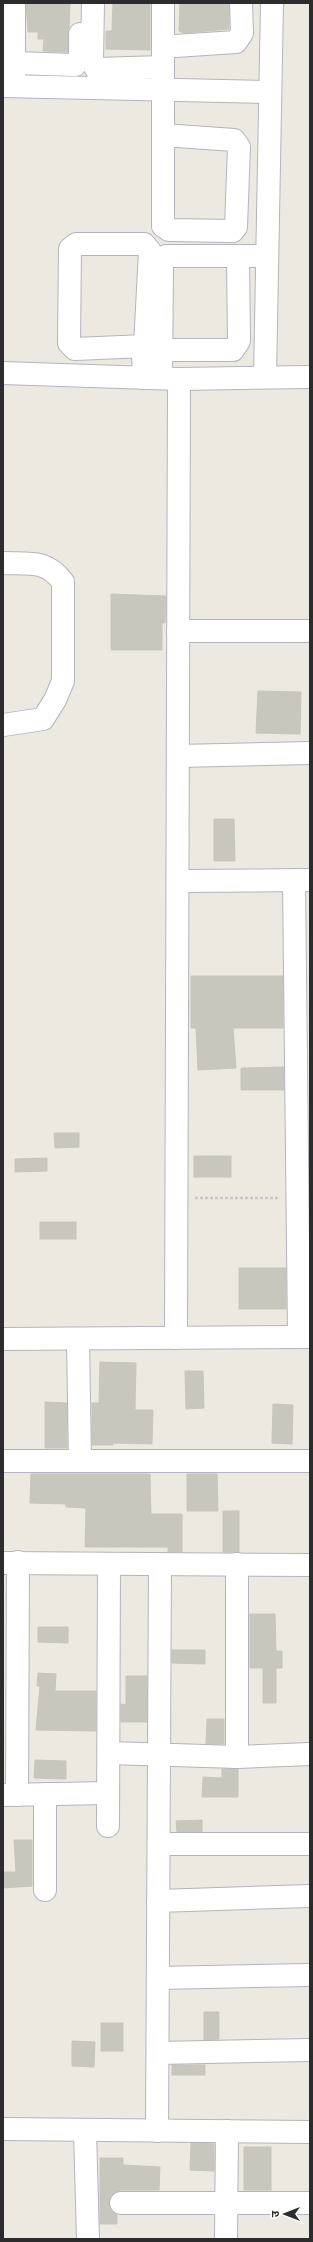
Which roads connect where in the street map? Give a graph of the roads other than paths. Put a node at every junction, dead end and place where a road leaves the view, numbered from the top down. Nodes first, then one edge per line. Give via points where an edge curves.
1 (14, 3) edge
2 (79, 3) edge
3 (93, 3) edge
4 (163, 3) edge
5 (175, 3) edge
6 (241, 3) edge
7 (272, 3) edge
8 (175, 46) junction
9 (14, 63) junction
10 (163, 67) junction
11 (8, 86) edge
12 (169, 89) junction
13 (269, 92) junction
14 (163, 135) junction
15 (238, 256) junction
16 (266, 256) junction
17 (154, 348) junction
18 (3, 373) edge
19 (265, 377) junction
20 (310, 377) edge
21 (161, 378) junction
22 (3, 563) edge
23 (178, 631) junction
24 (310, 631) edge
25 (3, 725) edge
26 (310, 753) edge
27 (178, 756) junction
28 (302, 880) edge
29 (178, 881) junction
30 (304, 1199) edge
31 (304, 1336) edge
32 (176, 1338) junction
33 (3, 1339) edge
34 (78, 1339) junction
35 (3, 1461) edge
36 (80, 1461) junction
37 (310, 1461) edge
38 (10, 1562) edge
39 (109, 1564) junction
40 (160, 1564) junction
41 (237, 1564) junction
42 (310, 1565) edge
43 (108, 1753) junction
44 (310, 1754) edge
45 (159, 1755) junction
46 (237, 1757) junction
47 (108, 1793) junction
48 (45, 1794) junction
49 (10, 1795) edge
50 (108, 1826) dead end
51 (158, 1844) junction
52 (310, 1844) edge
53 (45, 1890) dead end
54 (310, 1896) edge
55 (158, 1902) junction
56 (310, 1975) edge
57 (158, 1978) junction
58 (310, 2050) edge
59 (158, 2053) junction
60 (3, 2129) edge
61 (85, 2131) junction
62 (157, 2131) junction
63 (227, 2131) junction
64 (310, 2132) edge
65 (121, 2203) dead end
66 (310, 2203) edge
67 (226, 2204) junction
68 (88, 2239) edge
69 (226, 2239) edge

1 - 9 street
2 - 9 street via 80,58 75,64
3 - 10 street via 92,61 96,69
4 - 10 street
5 - 8 street
6 - 8 street via 242,33 236,42
7 - 13 street
8 - 12 street
9 - 11 street
10 - 12 street
11 - 12 street
12 - 13 street
12 - 14 street
13 - 16 street
14 - 14 street via 163,226 169,230 233,231 236,228 239,148 234,140
15 - 16 street
15 - 17 street via 166,256 162,265
15 - 17 street via 239,340 234,350
16 - 19 street
17 - 17 street via 150,251 144,244 76,244 70,249 69,343 74,349
17 - 21 street
18 - 21 street
19 - 20 street
19 - 21 street
21 - 23 street
22 - 25 street via 42,564 54,570 63,582 63,681 56,700 43,719
23 - 24 street
23 - 27 street
26 - 27 street
27 - 29 street
28 - 29 street
28 - 30 street
29 - 32 street
30 - 31 street
31 - 32 street
32 - 34 street
33 - 34 street
34 - 36 street
35 - 36 street
36 - 37 street
38 - 39 street
38 - 49 street
39 - 40 street
39 - 43 street
40 - 41 street
40 - 45 street
41 - 42 street
41 - 46 street
43 - 45 street
43 - 47 street
44 - 46 street
45 - 46 street
45 - 51 street
47 - 48 street
47 - 50 street
48 - 49 street
48 - 53 street
51 - 52 street
51 - 55 street
54 - 55 street
55 - 57 street
56 - 57 street
57 - 59 street
58 - 59 street
59 - 62 street
60 - 61 street
61 - 62 street
61 - 68 street
62 - 63 street
63 - 64 street
63 - 67 street
65 - 67 street
66 - 67 street
67 - 69 street

